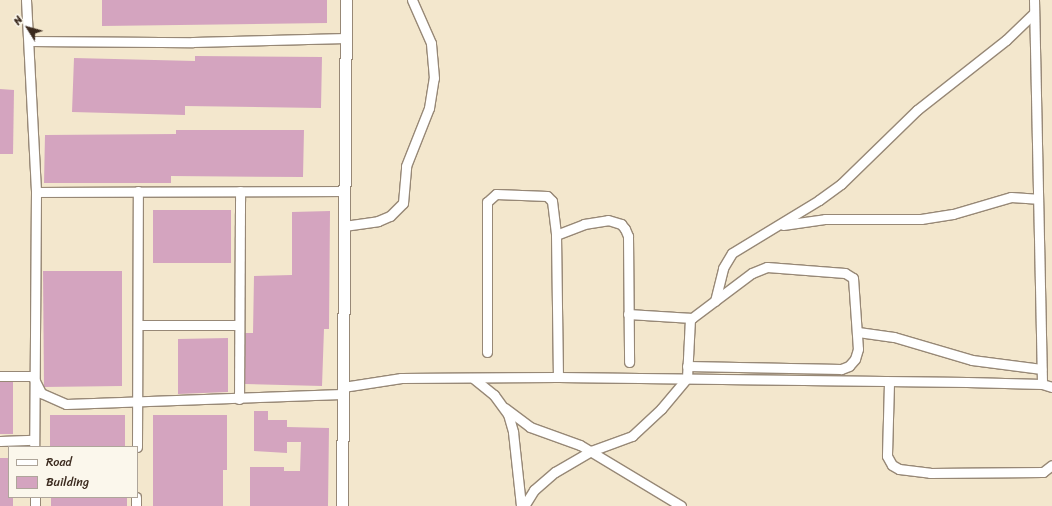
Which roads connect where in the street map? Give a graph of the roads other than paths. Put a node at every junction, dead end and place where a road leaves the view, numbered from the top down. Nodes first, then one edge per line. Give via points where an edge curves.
1 (26, 0) edge
2 (346, 0) edge
3 (412, 0) edge
4 (1034, 0) edge
5 (1034, 12) junction
6 (346, 38) junction
7 (30, 41) junction
8 (138, 191) junction
9 (240, 191) junction
10 (36, 192) junction
11 (344, 192) junction
12 (1037, 199) junction
13 (344, 226) junction
14 (776, 226) junction
15 (556, 235) junction
16 (714, 301) junction
17 (628, 314) junction
18 (690, 318) junction
19 (139, 325) junction
20 (239, 325) junction
21 (858, 332) junction
22 (487, 352) dead end
23 (629, 362) dead end
24 (687, 366) junction
25 (1041, 368) junction
26 (0, 376) edge
27 (33, 376) junction
28 (558, 377) junction
29 (472, 378) junction
30 (686, 378) junction
31 (889, 382) junction
32 (1042, 384) junction
33 (1052, 387) edge
34 (342, 391) junction
35 (239, 399) junction
36 (137, 402) junction
37 (505, 408) junction
38 (0, 441) edge
39 (34, 444) edge
40 (137, 446) edge
41 (591, 451) junction
42 (1052, 465) edge
43 (342, 506) edge
44 (521, 506) edge
45 (524, 506) edge
46 (681, 506) edge

1 - 7 street
2 - 6 main road
3 - 13 street via 431,43 434,78 429,108 406,166 403,202 397,211 384,219
4 - 5 street
5 - 12 street
5 - 14 street via 1006,40 917,110 841,184
6 - 7 street via 193,42
6 - 11 main road
7 - 10 street
8 - 9 street
8 - 10 street
8 - 19 street
9 - 11 street
9 - 20 street
10 - 27 street
11 - 13 main road
12 - 14 street via 1011,197 953,214 921,219 825,219
12 - 25 street
13 - 34 main road
14 - 16 street via 732,253 722,268
15 - 17 street via 594,222 608,220 621,224 628,236
15 - 22 street via 552,201 547,196 496,194 489,198 486,217
15 - 28 street
16 - 18 street
16 - 21 street via 761,268 850,274 856,282
17 - 18 street
17 - 23 street
18 - 24 street
19 - 20 street
19 - 36 street
20 - 35 street
21 - 24 street via 855,359 849,366 841,369
21 - 25 street via 900,338 972,360
24 - 30 street
25 - 32 street
26 - 27 street
27 - 36 street via 40,393 66,404
27 - 39 street
28 - 29 street
28 - 30 street
29 - 34 street via 401,378
29 - 37 street
30 - 31 street
30 - 41 street via 648,424 632,436
31 - 32 street
31 - 42 street via 887,456 892,466 930,473 1043,472
32 - 33 street
34 - 35 street
34 - 43 main road
35 - 36 street
36 - 40 street
37 - 41 street via 530,427 566,438
37 - 44 street via 513,432
38 - 39 street
41 - 45 street via 543,481
41 - 46 street

